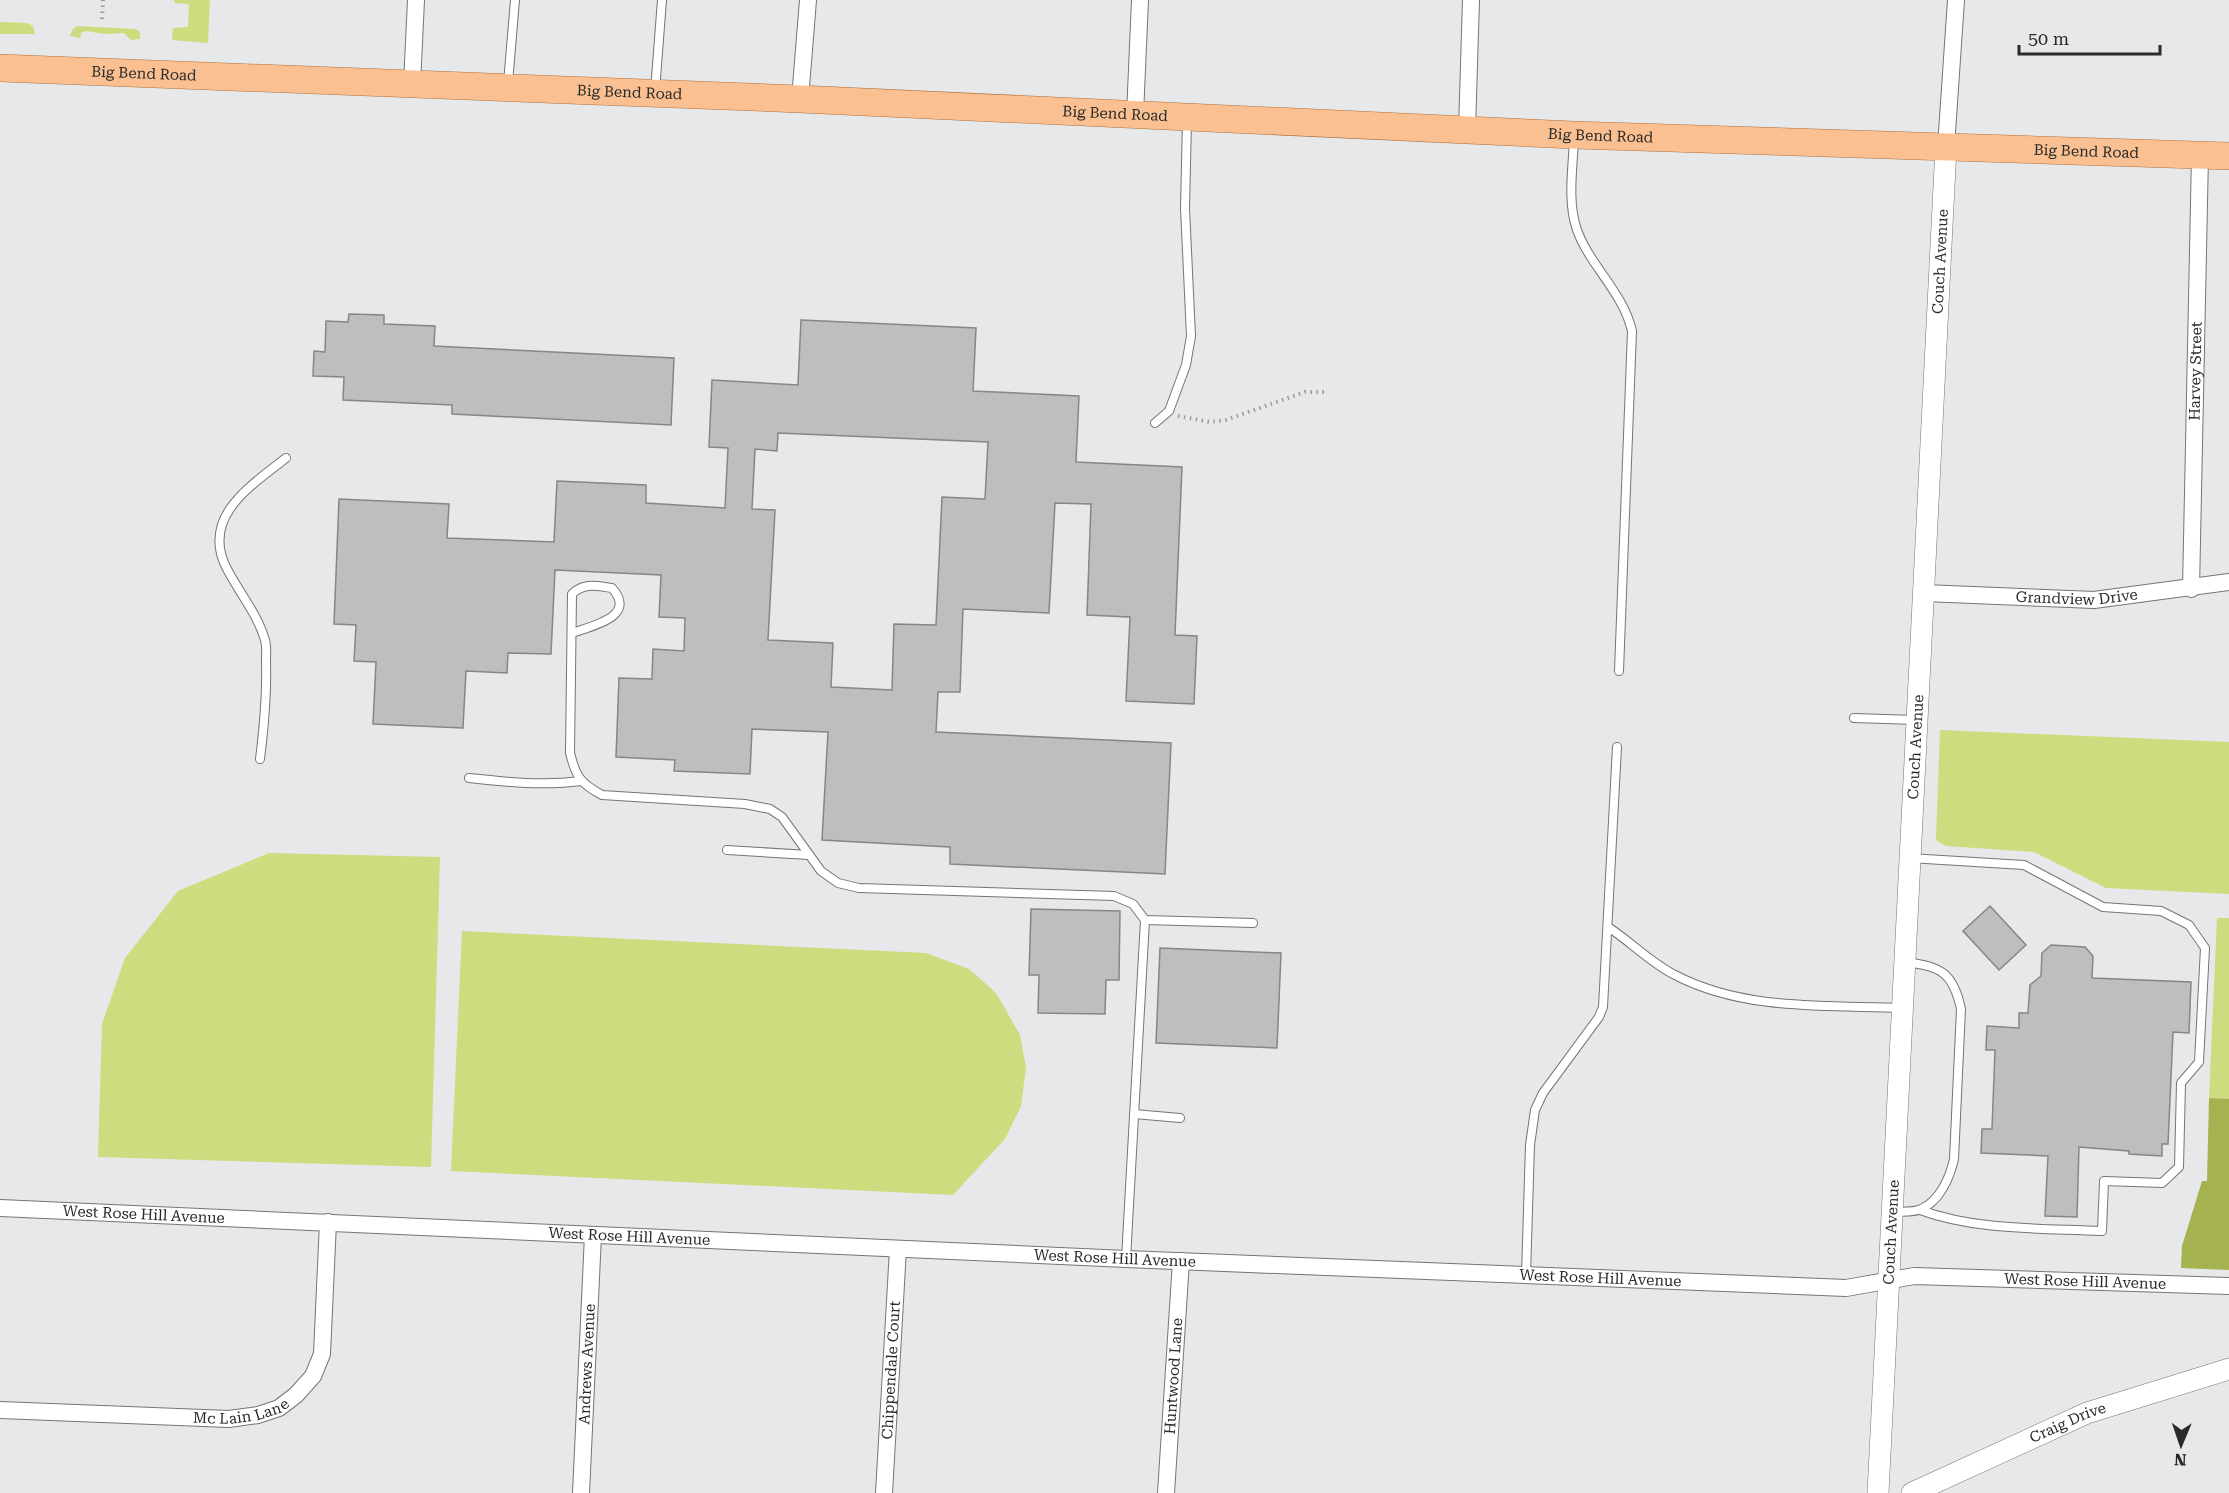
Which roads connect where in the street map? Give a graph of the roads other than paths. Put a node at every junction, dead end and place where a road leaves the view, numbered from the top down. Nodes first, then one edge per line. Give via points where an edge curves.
1 (416, 0) edge
2 (515, 0) edge
3 (662, 0) edge
4 (808, 0) edge
5 (1140, 0) edge
6 (1471, 0) edge
7 (1956, 0) edge
8 (0, 68) edge
9 (412, 85) junction
10 (508, 88) junction
11 (654, 94) junction
12 (800, 99) junction
13 (1135, 115) junction
14 (1187, 117) junction
15 (1467, 130) junction
16 (1574, 135) junction
17 (1946, 147) junction
18 (2200, 156) junction
19 (2229, 156) edge
20 (1155, 423) dead end
21 (286, 458) dead end
22 (2229, 582) edge
23 (2191, 588) junction
24 (1924, 593) junction
25 (572, 633) junction
26 (1619, 671) dead end
27 (1854, 718) dead end
28 (1916, 720) junction
29 (1617, 747) dead end
30 (260, 759) dead end
31 (469, 778) dead end
32 (581, 781) junction
33 (727, 850) dead end
34 (809, 855) junction
35 (1910, 858) junction
36 (1145, 920) junction
37 (1254, 923) dead end
38 (1608, 927) junction
39 (1904, 962) junction
40 (1902, 1008) junction
41 (1134, 1114) junction
42 (1180, 1118) dead end
43 (0, 1208) edge
44 (1920, 1210) junction
45 (1891, 1212) junction
46 (328, 1222) junction
47 (592, 1235) junction
48 (898, 1249) junction
49 (1126, 1259) junction
50 (1181, 1261) junction
51 (1526, 1275) junction
52 (1888, 1280) junction
53 (2229, 1286) edge
54 (2229, 1369) edge
55 (0, 1410) edge
56 (581, 1493) edge
57 (884, 1493) edge
58 (1166, 1493) edge
59 (1878, 1493) edge
60 (1912, 1493) edge

1 - 9 street
2 - 10 lane
3 - 11 lane
4 - 12 street
5 - 13 street
6 - 15 street
7 - 17 street, Couch Avenue
8 - 9 main road, Big Bend Road
9 - 10 main road, Big Bend Road
10 - 11 main road, Big Bend Road
11 - 12 main road, Big Bend Road
12 - 13 main road, Big Bend Road
13 - 14 main road, Big Bend Road
14 - 15 main road, Big Bend Road
14 - 20 lane via 1185,208 1191,336 1186,365 1169,411
15 - 16 main road, Big Bend Road
16 - 17 main road, Big Bend Road
16 - 26 lane via 1572,195 1577,230 1622,303 1632,331
17 - 18 main road, Big Bend Road
17 - 24 street, Couch Avenue
18 - 19 main road, Big Bend Road
18 - 23 street, Harvey Street
21 - 30 lane via 242,494 224,515 220,542 225,565 266,642
22 - 23 street, Grandview Drive
23 - 24 street, Grandview Drive via 2094,600
24 - 28 street, Couch Avenue
25 - 25 lane via 572,594 587,585 612,588 619,596 616,614
25 - 32 lane via 570,753 575,774
27 - 28 lane
28 - 35 street, Couch Avenue
29 - 38 lane
31 - 32 lane via 523,784
32 - 34 lane via 602,795 770,809 782,817
33 - 34 lane
34 - 36 lane via 821,871 838,883 859,888 1114,896 1133,904
35 - 39 street, Couch Avenue
35 - 44 lane via 2024,866 2103,907 2162,911 2189,925 2205,948 2199,1062 2181,1083 2179,1167 2162,1183 2104,1181 2102,1231 1988,1225
36 - 37 lane
36 - 41 lane
38 - 40 lane via 1675,975 1738,998
38 - 51 lane via 1605,996 1599,1017 1543,1093 1535,1110 1530,1145
39 - 40 street, Couch Avenue
39 - 44 lane via 1934,966 1949,978 1957,990 1961,1009 1953,1165 1940,1193
40 - 45 street, Couch Avenue
41 - 42 lane
41 - 49 lane
43 - 46 street, West Rose Hill Avenue
44 - 45 lane
45 - 52 street, Couch Avenue
46 - 47 street, West Rose Hill Avenue
46 - 55 street, Mc Lain Lane via 322,1354 313,1376 279,1408 228,1419
47 - 48 street, West Rose Hill Avenue
47 - 56 street, Andrews Avenue
48 - 49 street, West Rose Hill Avenue
48 - 57 street, Chippendale Court
49 - 50 street, West Rose Hill Avenue
50 - 51 street, West Rose Hill Avenue
50 - 58 street, Huntwood Lane
51 - 52 street, West Rose Hill Avenue via 1846,1288
52 - 53 street, West Rose Hill Avenue via 1914,1276
52 - 59 street, Couch Avenue
54 - 60 street, Craig Drive via 2087,1413

